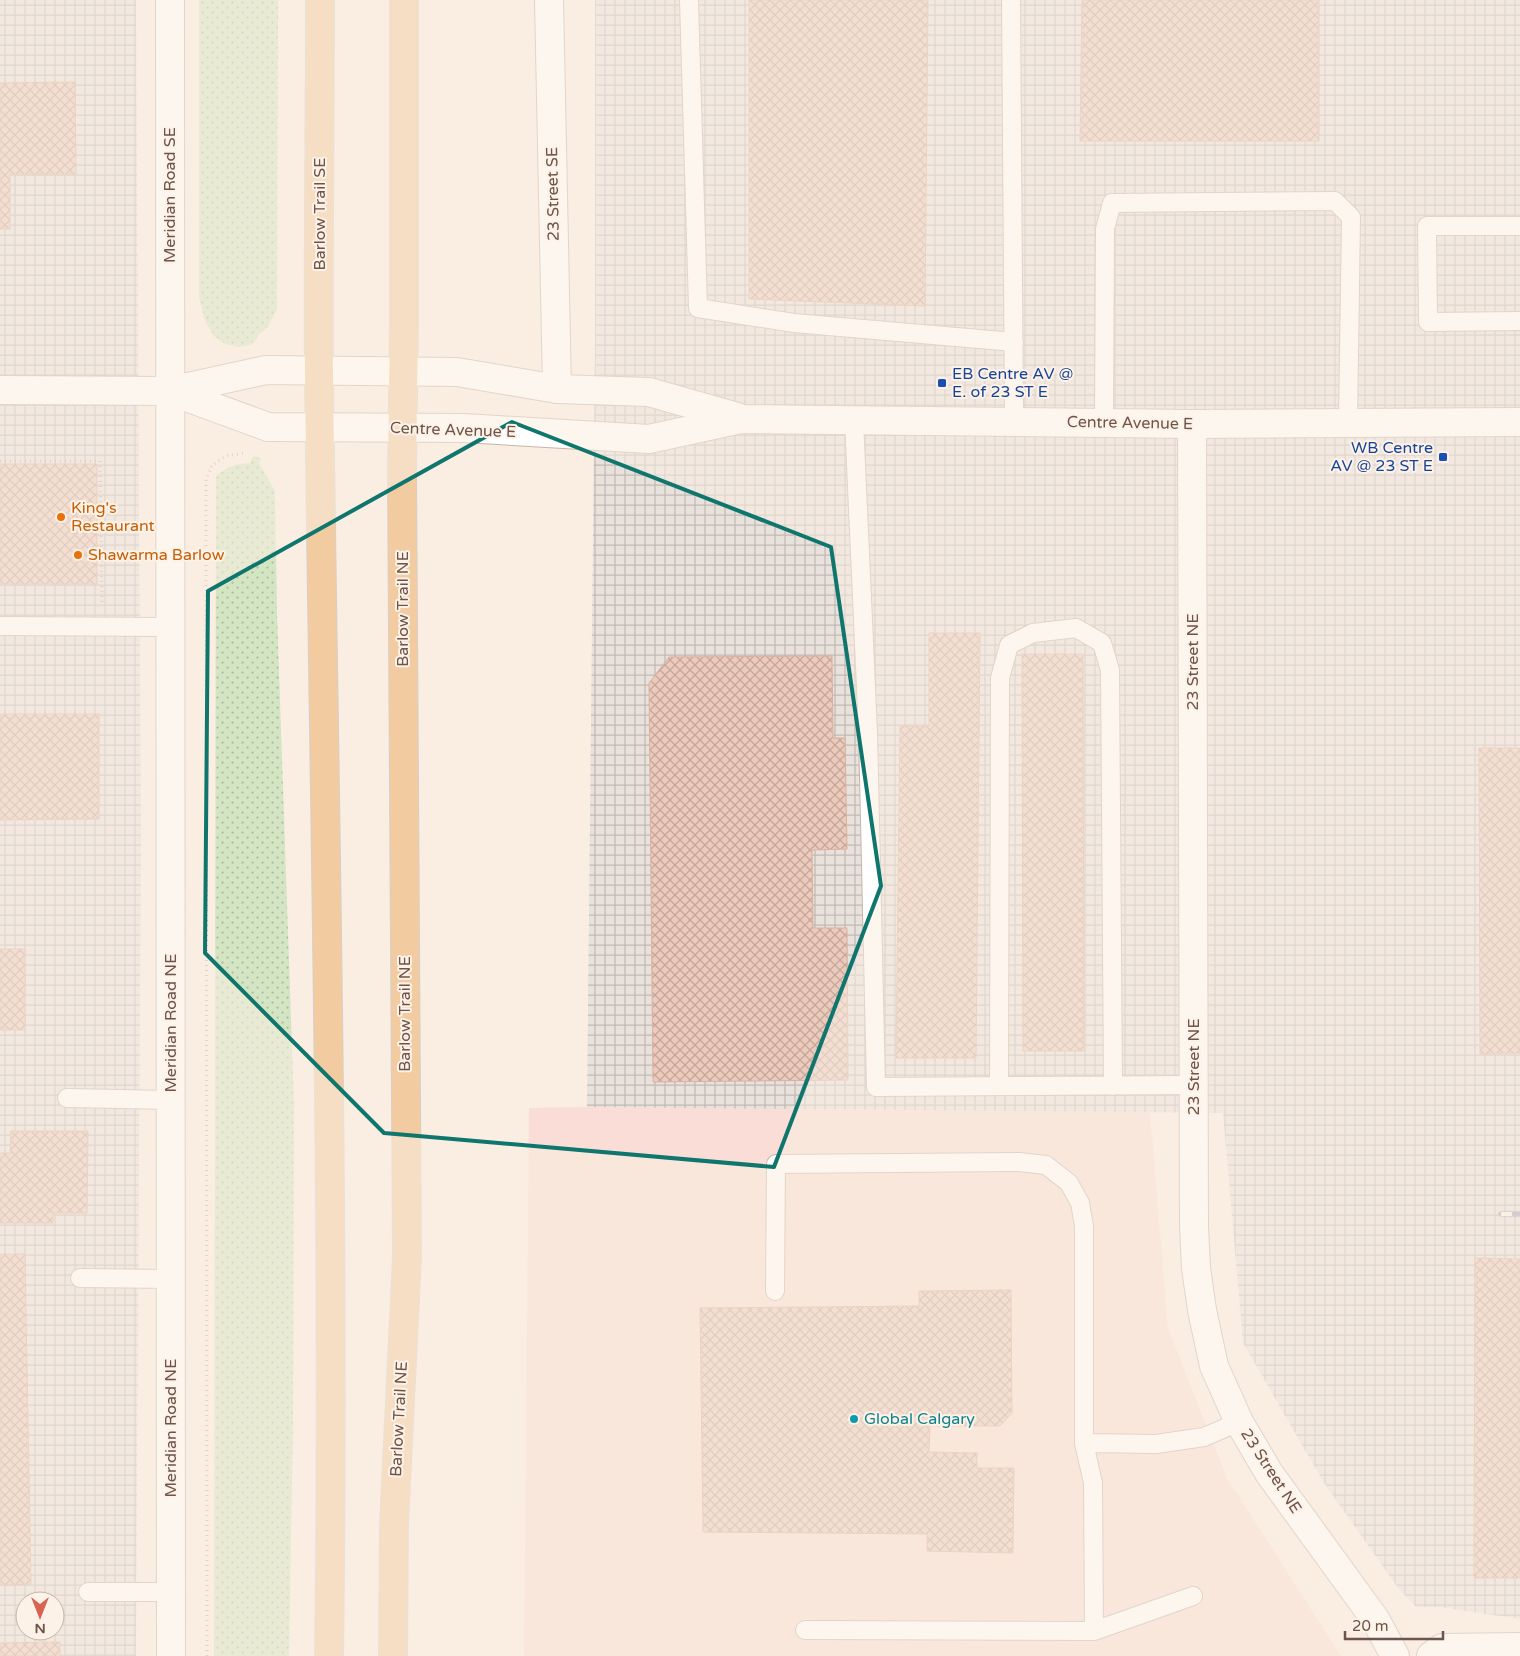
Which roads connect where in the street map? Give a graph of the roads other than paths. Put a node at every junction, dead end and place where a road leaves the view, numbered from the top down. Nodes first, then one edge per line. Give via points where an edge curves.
1 (170, 0) edge
2 (320, 0) edge
3 (404, 0) edge
4 (549, 0) edge
5 (689, 0) edge
6 (1011, 0) edge
7 (1520, 226) edge
8 (1520, 321) edge
9 (1014, 342) junction
10 (319, 371) junction
11 (403, 372) junction
12 (556, 389) junction
13 (0, 390) edge
14 (170, 391) junction
15 (740, 418) junction
16 (854, 420) junction
17 (1014, 421) junction
18 (1520, 422) edge
19 (1104, 423) junction
20 (1348, 423) junction
21 (1192, 424) junction
22 (320, 427) junction
23 (402, 428) junction
24 (0, 626) edge
25 (170, 627) junction
26 (1194, 1085) junction
27 (999, 1086) junction
28 (1113, 1086) junction
29 (67, 1098) dead end
30 (171, 1100) junction
31 (80, 1278) dead end
32 (171, 1279) junction
33 (775, 1290) dead end
34 (1239, 1422) junction
35 (1084, 1443) junction
36 (88, 1592) dead end
37 (171, 1592) junction
38 (1193, 1596) dead end
39 (805, 1630) dead end
40 (1094, 1631) junction
41 (1520, 1647) edge
42 (171, 1656) edge
43 (329, 1656) edge
44 (393, 1656) edge
45 (1395, 1656) edge
46 (1431, 1656) edge

1 - 14 street, Meridian Road SE
2 - 10 main road, Barlow Trail SE
3 - 11 main road
4 - 12 street, 23 Street SE
5 - 9 lane via 698,308 794,323
6 - 9 lane
7 - 8 lane via 1427,226 1428,322
9 - 17 lane
10 - 11 street, Centre Avenue E
10 - 14 street, Centre Avenue E via 266,370
10 - 22 main road, Barlow Trail SE
11 - 12 street, Centre Avenue E via 457,372
11 - 23 main road, Barlow Trail NE
12 - 15 street, Centre Avenue E via 649,392
13 - 14 street, Centre Avenue E
14 - 22 street, Centre Avenue E via 268,427
14 - 25 street, Meridian Road NE
15 - 16 street, Centre Avenue E
15 - 23 street, Centre Avenue E via 649,439 464,428
16 - 17 street, Centre Avenue E
16 - 27 lane via 868,732 876,1087
17 - 19 street, Centre Avenue E
18 - 20 street, Centre Avenue E
19 - 20 lane via 1105,229 1112,203 1335,201 1352,217
19 - 21 street, Centre Avenue E
20 - 21 street, Centre Avenue E
21 - 26 street, 23 Street NE
22 - 23 street, Centre Avenue E
22 - 43 main road via 328,1003
23 - 44 main road, Barlow Trail NE via 407,1257 394,1524
24 - 25 lane
25 - 30 street, Meridian Road NE
26 - 28 lane
26 - 34 street, 23 Street NE via 1196,1268 1214,1366
27 - 28 lane
27 - 28 lane via 1000,678 1009,645 1033,633 1076,628 1102,642 1110,670
29 - 30 lane
30 - 32 street, Meridian Road NE
31 - 32 lane
32 - 37 street, Meridian Road NE
33 - 35 lane via 776,1164 1019,1162 1046,1165 1069,1184 1080,1203 1084,1226
34 - 35 lane via 1204,1437 1156,1444
34 - 45 street, 23 Street NE via 1269,1473 1376,1619
35 - 40 lane via 1093,1483
36 - 37 lane
37 - 42 street, Meridian Road NE
38 - 40 lane
39 - 40 lane
41 - 46 street via 1442,1648

